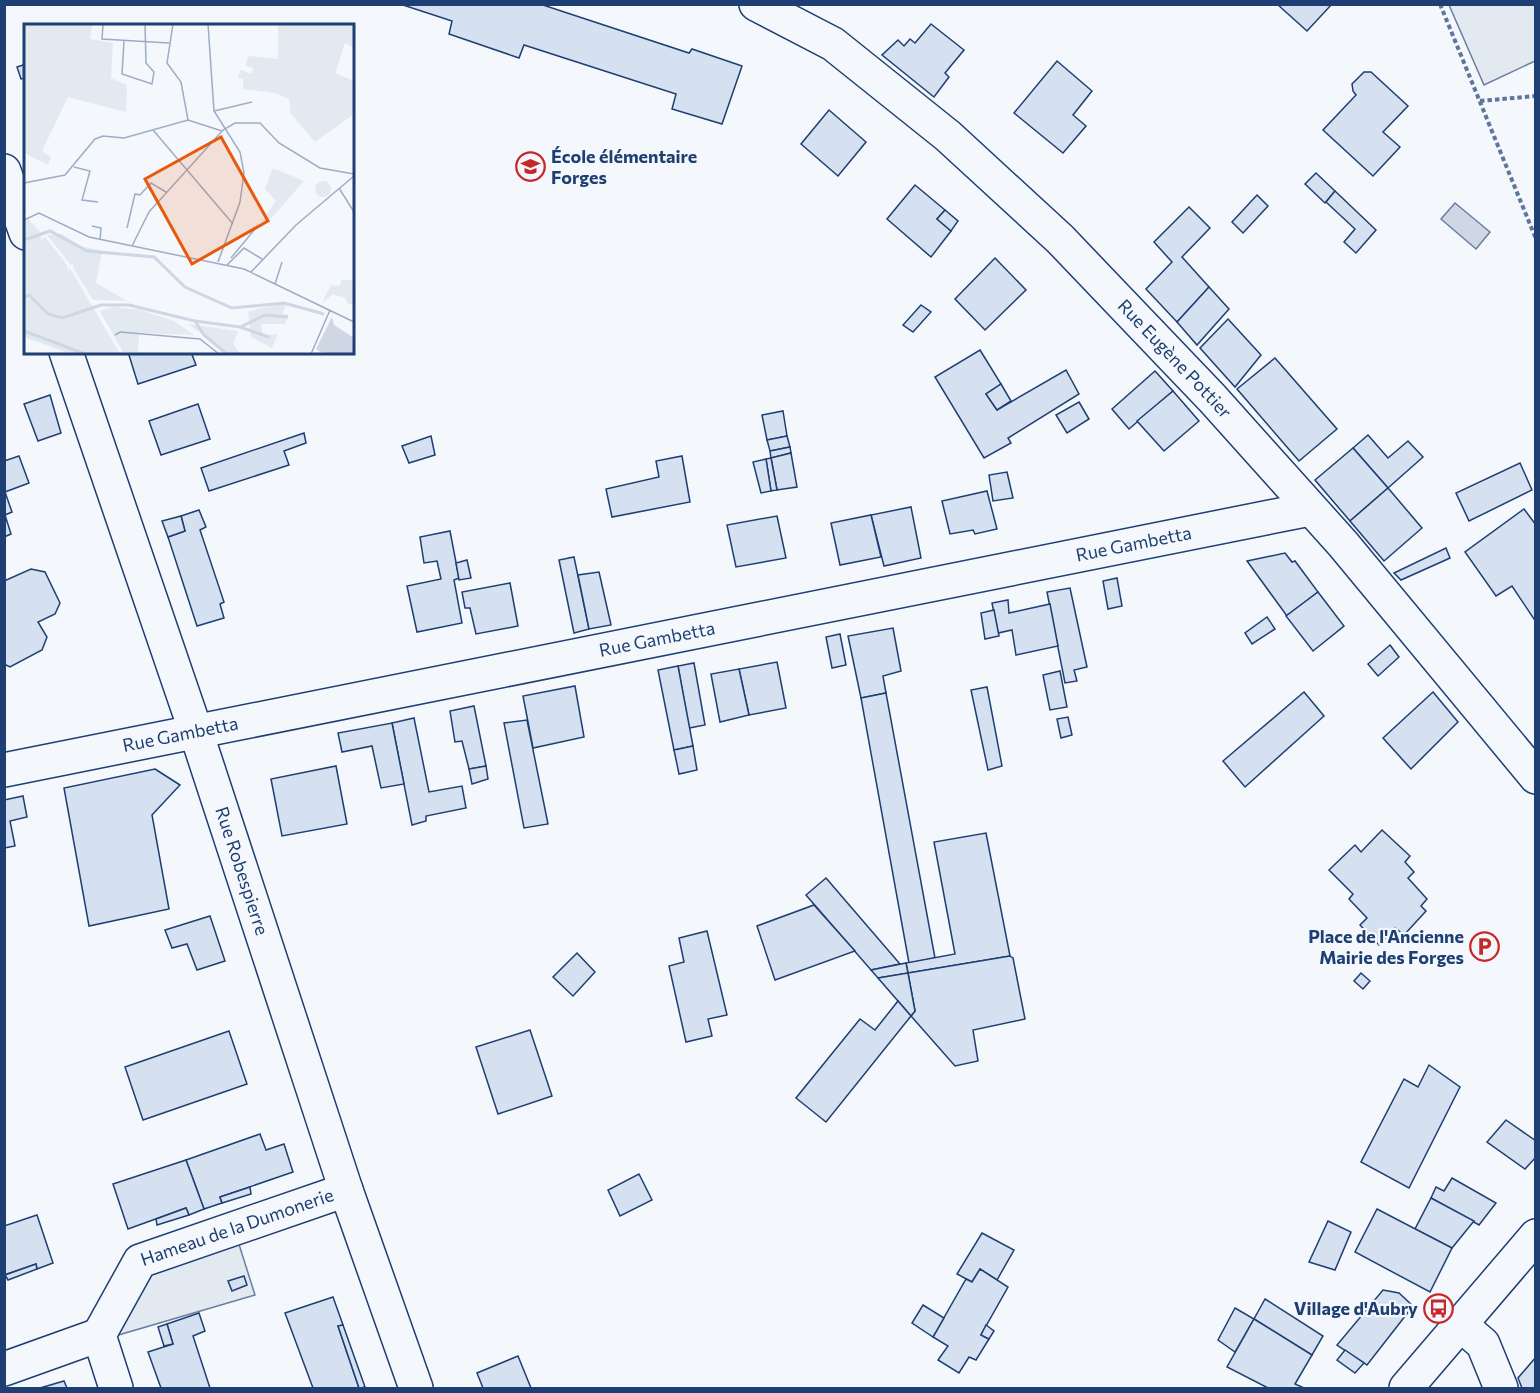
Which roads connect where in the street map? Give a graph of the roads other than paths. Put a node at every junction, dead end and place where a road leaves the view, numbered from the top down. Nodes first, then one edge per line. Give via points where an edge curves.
1 (756, 4) edge
2 (4, 171) edge
3 (24, 227) edge
4 (67, 354) edge
5 (1310, 509) junction
6 (196, 732) junction
7 (4, 770) edge
8 (1536, 777) edge
9 (346, 1190) junction
10 (1536, 1236) edge
11 (1460, 1324) junction
12 (99, 1335) junction
13 (4, 1369) edge
14 (116, 1389) edge
15 (416, 1389) edge
16 (1406, 1389) edge
17 (1501, 1389) edge

1 - 5 street, Rue Eugène Pottier via 833,44 948,136 1060,239 1212,398
2 - 3 street
4 - 6 street, Rue Robespierre
5 - 6 street, Rue Gambetta
5 - 8 street, Rue Eugène Pottier
6 - 7 street, Rue Gambetta
6 - 9 street, Rue Robespierre
9 - 12 street, Hameau de la Dumonerie via 140,1260
9 - 15 street, Rue Robespierre
10 - 11 street
11 - 16 street
11 - 17 street via 1484,1344
12 - 13 street
12 - 14 street

